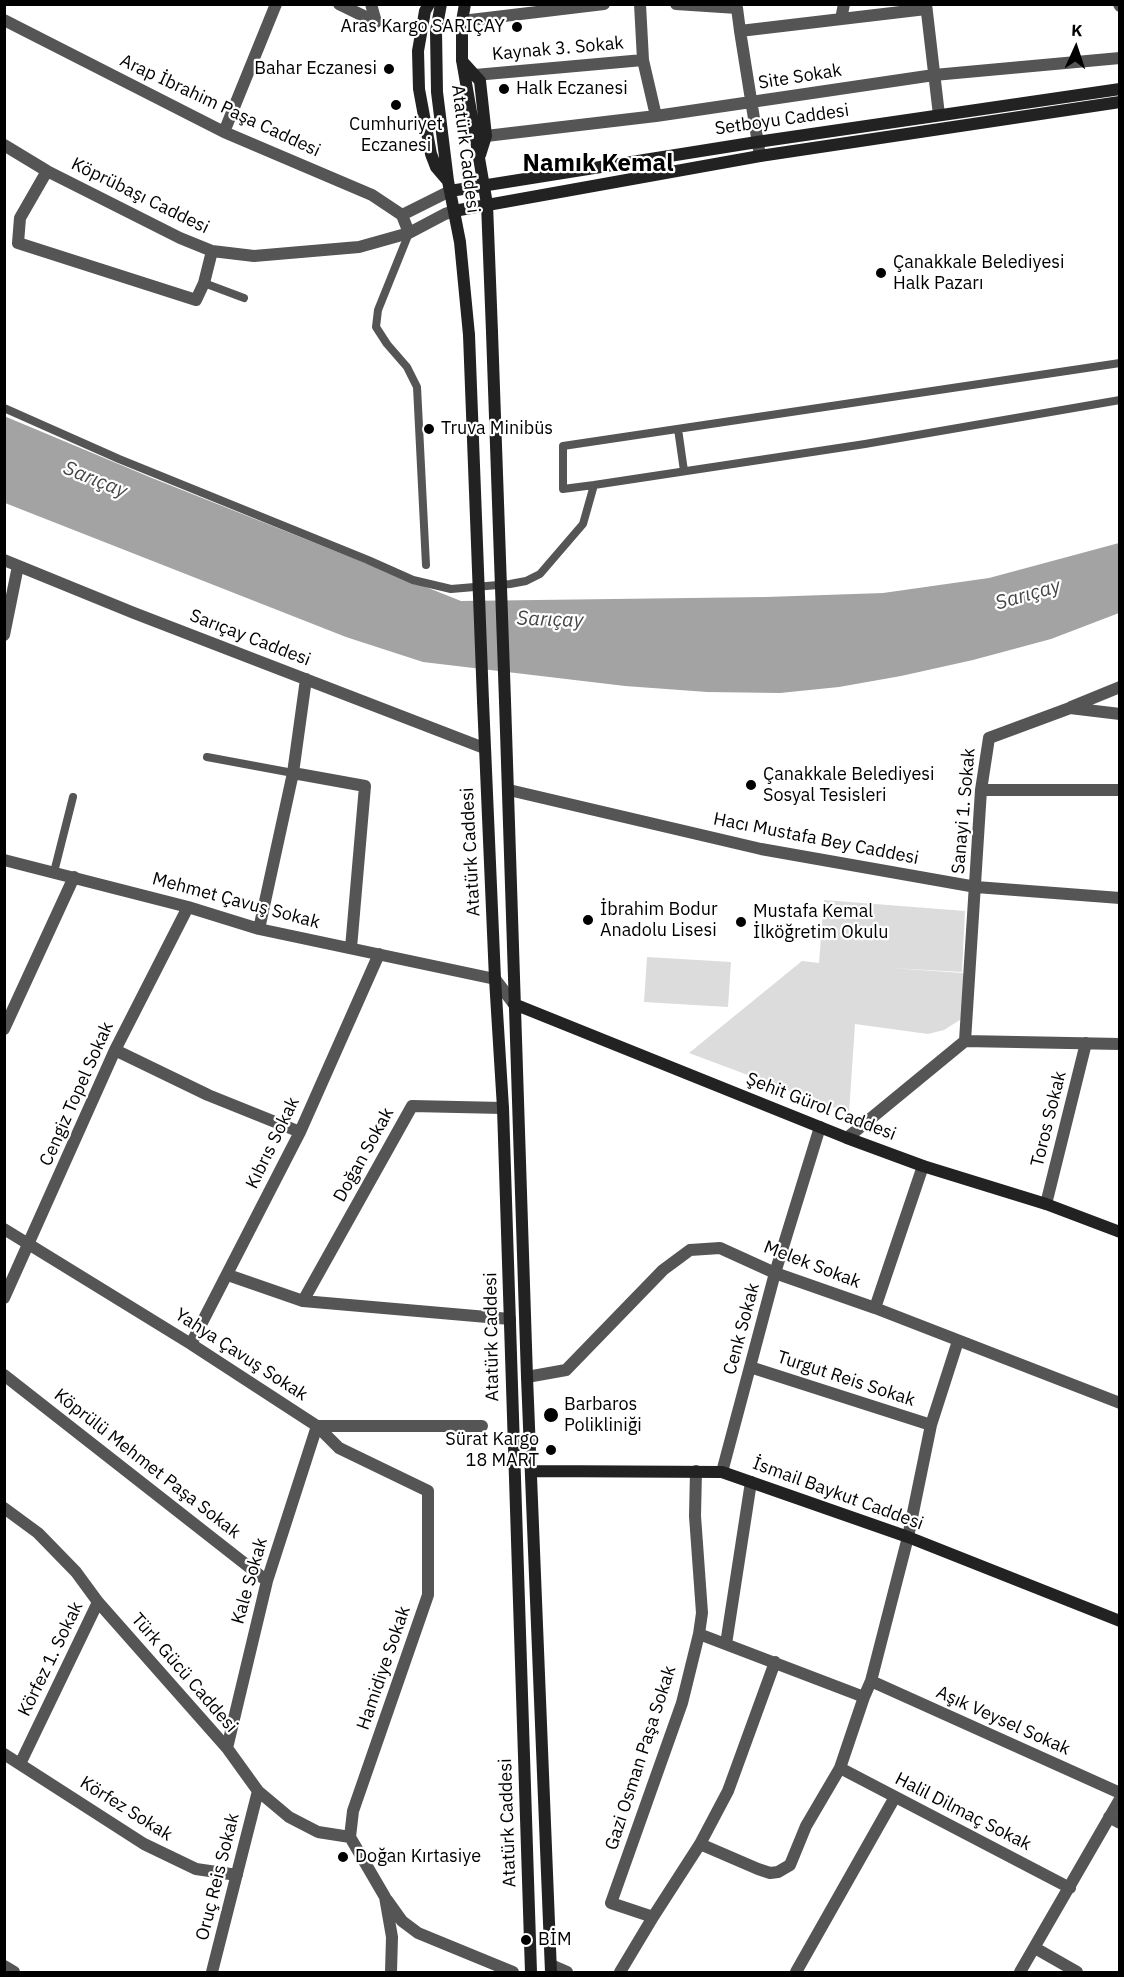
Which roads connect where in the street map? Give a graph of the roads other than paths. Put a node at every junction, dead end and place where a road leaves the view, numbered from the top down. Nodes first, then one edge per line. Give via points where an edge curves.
1 (276, 4) edge
2 (339, 4) edge
3 (370, 4) edge
4 (429, 4) edge
5 (441, 4) edge
6 (465, 4) edge
7 (604, 4) edge
8 (640, 4) edge
9 (844, 4) edge
10 (682, 5) edge
11 (926, 7) edge
12 (841, 19) junction
13 (4, 20) edge
14 (462, 21) junction
15 (740, 31) junction
16 (1119, 58) edge
17 (462, 60) junction
18 (643, 60) junction
19 (475, 75) junction
20 (934, 75) junction
21 (1119, 88) edge
22 (751, 102) junction
23 (1119, 102) edge
24 (939, 115) junction
25 (656, 116) junction
26 (224, 132) junction
27 (486, 136) junction
28 (757, 142) junction
29 (4, 145) edge
30 (760, 156) junction
31 (478, 159) junction
32 (47, 171) junction
33 (482, 184) junction
34 (449, 186) junction
35 (487, 204) junction
36 (454, 211) junction
37 (402, 215) junction
38 (409, 233) junction
39 (212, 251) junction
40 (204, 283) junction
41 (244, 298) dead end
42 (1119, 363) edge
43 (1119, 400) edge
44 (4, 408) edge
45 (678, 429) junction
46 (684, 471) junction
47 (594, 485) junction
48 (4, 560) edge
49 (426, 565) dead end
50 (18, 566) junction
51 (4, 635) edge
52 (306, 679) junction
53 (1119, 687) edge
54 (1070, 708) junction
55 (1119, 714) edge
56 (484, 748) junction
57 (207, 757) dead end
58 (293, 772) junction
59 (509, 790) junction
60 (981, 790) junction
61 (1119, 790) edge
62 (73, 798) dead end
63 (4, 860) edge
64 (54, 872) junction
65 (74, 877) junction
66 (976, 887) junction
67 (1119, 898) edge
68 (188, 907) junction
69 (259, 929) junction
70 (351, 948) junction
71 (379, 954) junction
72 (495, 979) junction
73 (514, 1004) junction
74 (4, 1029) edge
75 (965, 1041) junction
76 (1086, 1043) junction
77 (1119, 1044) edge
78 (115, 1050) junction
79 (503, 1108) junction
80 (820, 1127) junction
81 (300, 1132) junction
82 (847, 1138) junction
83 (923, 1166) junction
84 (1046, 1204) junction
85 (4, 1229) edge
86 (1119, 1232) edge
87 (29, 1244) junction
88 (775, 1273) junction
89 (228, 1275) junction
90 (4, 1299) edge
91 (303, 1301) junction
92 (875, 1308) junction
93 (510, 1319) junction
94 (958, 1341) junction
95 (191, 1344) junction
96 (750, 1367) junction
97 (4, 1375) edge
98 (526, 1377) junction
99 (1119, 1403) edge
100 (931, 1425) junction
101 (318, 1426) junction
102 (482, 1426) dead end
103 (531, 1471) junction
104 (696, 1472) junction
105 (722, 1472) junction
106 (751, 1482) junction
107 (4, 1508) edge
108 (908, 1537) junction
109 (267, 1581) junction
110 (98, 1602) junction
111 (1119, 1621) edge
112 (699, 1634) junction
113 (726, 1644) junction
114 (775, 1662) junction
115 (871, 1681) junction
116 (864, 1697) junction
117 (227, 1748) junction
118 (4, 1754) edge
119 (20, 1764) junction
120 (840, 1768) junction
121 (258, 1791) junction
122 (1119, 1793) edge
123 (895, 1797) junction
124 (1119, 1799) edge
125 (1114, 1821) edge
126 (350, 1837) junction
127 (700, 1844) junction
128 (237, 1875) junction
129 (1070, 1888) junction
130 (385, 1897) junction
131 (653, 1917) junction
132 (1035, 1948) junction
133 (4, 1966) edge
134 (551, 1969) edge
135 (14, 1972) edge
136 (212, 1972) edge
137 (391, 1972) edge
138 (513, 1972) edge
139 (531, 1972) edge
140 (567, 1972) edge
141 (620, 1972) edge
142 (796, 1972) edge
143 (1020, 1972) edge
144 (1077, 1972) edge

1 - 26 street
2 - 3 street via 376,22
4 - 34 main road via 418,51 419,89 431,154
5 - 34 main road, Atatürk Caddesi via 436,31 437,92
6 - 14 main road, Atatürk Caddesi
7 - 14 street
8 - 18 street
9 - 12 street
10 - 15 street via 737,8
11 - 12 street
11 - 20 street
12 - 15 street
13 - 26 street, Arap İbrahim Paşa Caddesi
14 - 17 main road, Atatürk Caddesi
15 - 22 street
16 - 20 street, Site Sokak
17 - 19 main road
17 - 31 main road, Atatürk Caddesi
18 - 19 street, Kaynak 3. Sokak
18 - 25 street
19 - 27 main road via 480,81
20 - 22 street, Site Sokak
20 - 24 street
21 - 24 main road, Setboyu Caddesi
22 - 25 street, Site Sokak
22 - 28 street
23 - 30 main road, Setboyu Caddesi
24 - 28 main road, Setboyu Caddesi
25 - 27 street, Site Sokak
26 - 37 street, Arap İbrahim Paşa Caddesi via 372,195
27 - 31 main road
28 - 30 street
28 - 33 main road, Setboyu Caddesi
29 - 32 street, Köprübaşı Caddesi
30 - 35 main road, Setboyu Caddesi
31 - 33 main road, Atatürk Caddesi
32 - 39 street, Köprübaşı Caddesi
32 - 40 street via 20,218 18,243 196,300
33 - 34 main road, Setboyu Caddesi
33 - 35 main road, Atatürk Caddesi
34 - 36 main road, Atatürk Caddesi
34 - 37 street
35 - 36 main road, Setboyu Caddesi
35 - 59 main road, Atatürk Caddesi, bridge
36 - 38 street, Köprübaşı Caddesi
36 - 56 main road, Atatürk Caddesi, bridge via 467,297
37 - 38 street
38 - 39 street, Köprübaşı Caddesi via 359,247 254,255
38 - 49 lane via 378,310 376,327 407,367 417,387
39 - 40 street
40 - 41 lane
42 - 45 lane
43 - 46 lane
44 - 47 lane via 413,580 451,588 510,584 540,574 584,524
45 - 46 lane
45 - 47 lane via 563,446 563,489
46 - 47 lane
48 - 50 street, Sarıçay Caddesi
50 - 51 street
50 - 52 street, Sarıçay Caddesi
52 - 56 street, Sarıçay Caddesi
52 - 58 street
53 - 54 street
54 - 55 street
54 - 60 street, Sanayi 1. Sokak via 989,738
56 - 72 main road, Atatürk Caddesi
57 - 58 lane
58 - 69 street
58 - 70 street via 365,786
59 - 66 street, Hacı Mustafa Bey Caddesi via 761,849
59 - 73 main road, Atatürk Caddesi
60 - 61 street
60 - 66 street, Sanayi 1. Sokak
62 - 64 lane
63 - 64 street, Mehmet Çavuş Sokak
64 - 65 street, Mehmet Çavuş Sokak
65 - 68 street, Mehmet Çavuş Sokak
65 - 74 street
66 - 67 street, Hacı Mustafa Bey Caddesi
66 - 75 street, Sanayi 1. Sokak
68 - 69 street, Mehmet Çavuş Sokak
68 - 78 street, Cengiz Topel Sokak
69 - 70 street, Mehmet Çavuş Sokak
70 - 71 street, Mehmet Çavuş Sokak
71 - 72 street, Mehmet Çavuş Sokak
71 - 81 street, Kıbrıs Sokak
72 - 73 street
72 - 79 main road, Atatürk Caddesi
73 - 80 main road, Şehit Gürol Caddesi
73 - 98 main road, Atatürk Caddesi
75 - 76 street
75 - 82 street
76 - 77 street
76 - 84 street, Toros Sokak
78 - 81 street via 208,1095
78 - 87 street, Cengiz Topel Sokak
79 - 91 street, Doğan Sokak via 412,1106
79 - 93 main road, Atatürk Caddesi
80 - 82 main road, Şehit Gürol Caddesi
80 - 88 street, Cenk Sokak
81 - 89 street, Kıbrıs Sokak
82 - 83 main road, Şehit Gürol Caddesi
83 - 84 main road, Şehit Gürol Caddesi
83 - 92 street
84 - 86 main road, Şehit Gürol Caddesi
85 - 87 street, Yahya Çavuş Sokak
87 - 90 street, Cengiz Topel Sokak
87 - 95 street, Yahya Çavuş Sokak
88 - 92 street, Melek Sokak
88 - 96 street, Cenk Sokak
88 - 98 street, Melek Sokak via 720,1248 690,1250 663,1270 566,1370
89 - 91 street
89 - 95 street, Kıbrıs Sokak
91 - 93 street
92 - 94 street, Melek Sokak
93 - 139 main road, Atatürk Caddesi
94 - 99 street, Melek Sokak
94 - 100 street
95 - 101 street, Yahya Çavuş Sokak
96 - 100 street, Turgut Reis Sokak
96 - 105 street, Cenk Sokak
97 - 109 street, Köprülü Mehmet Paşa Sokak
98 - 103 main road, Atatürk Caddesi
100 - 108 street
101 - 102 street, Yahya Çavuş Sokak
101 - 109 street, Kale Sokak
101 - 126 street, Hamidiye Sokak via 339,1448 428,1491 428,1595 353,1811
103 - 104 main road, İsmail Baykut Caddesi
103 - 134 main road, Atatürk Caddesi
104 - 105 main road, İsmail Baykut Caddesi
104 - 112 street, Gazi Osman Paşa Sokak via 702,1612
105 - 106 main road, İsmail Baykut Caddesi
106 - 108 main road, İsmail Baykut Caddesi
106 - 113 street
107 - 110 street, Türk Gücü Caddesi via 38,1533 76,1572
108 - 111 main road, İsmail Baykut Caddesi
108 - 115 street
109 - 117 street, Kale Sokak
110 - 117 street, Türk Gücü Caddesi
110 - 119 street, Körfez 1. Sokak
112 - 113 street
112 - 131 street, Gazi Osman Paşa Sokak via 682,1703 611,1903
113 - 114 street
114 - 116 street
114 - 127 street via 728,1791
115 - 116 street
115 - 122 street, Aşık Veysel Sokak
116 - 120 street
117 - 121 street, Türk Gücü Caddesi
118 - 119 street, Körfez Sokak
119 - 128 street, Körfez Sokak via 144,1844 196,1869
120 - 123 street, Halil Dilmaç Sokak
120 - 127 street via 806,1826 790,1865 778,1872 758,1869
121 - 126 street, Türk Gücü Caddesi via 289,1817 318,1832
121 - 128 street, Oruç Reis Sokak
123 - 129 street, Halil Dilmaç Sokak
123 - 142 street
124 - 125 street
125 - 129 street
126 - 130 street
127 - 131 street
128 - 136 street, Oruç Reis Sokak
129 - 132 street
130 - 137 street via 392,1937
130 - 138 street via 402,1922 418,1933
131 - 141 street
132 - 143 street
132 - 144 street
133 - 135 street
134 - 140 street

